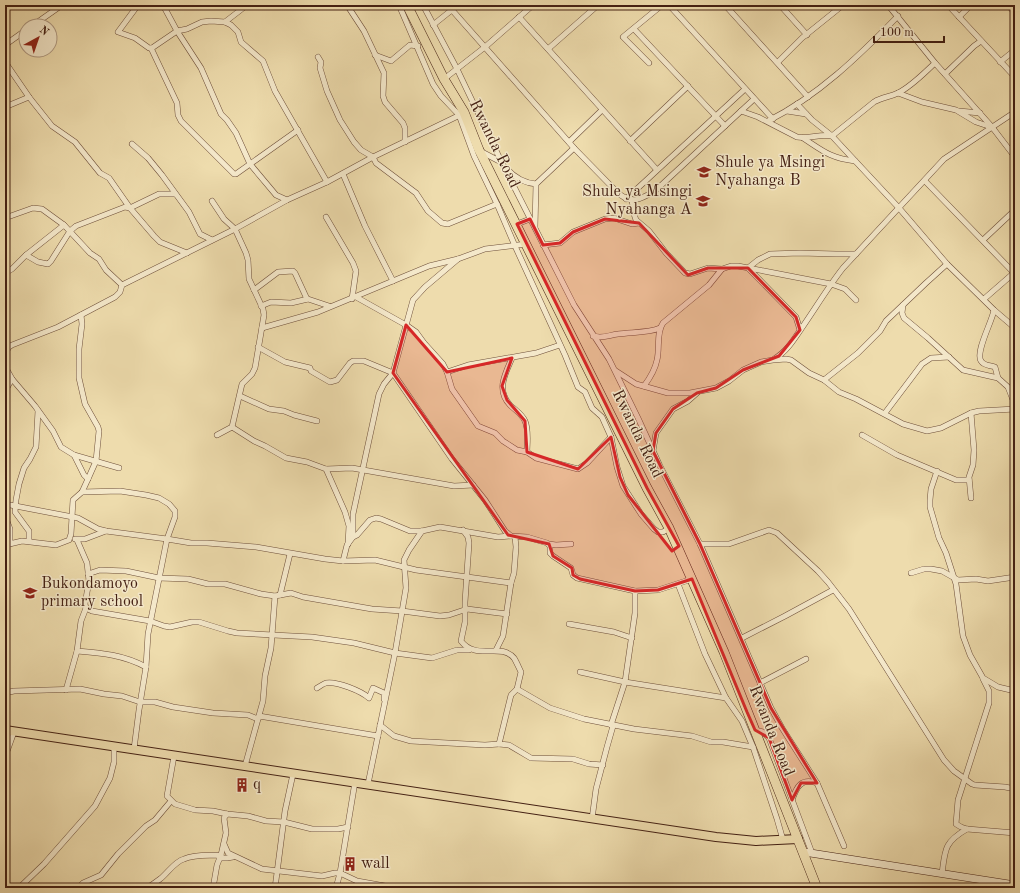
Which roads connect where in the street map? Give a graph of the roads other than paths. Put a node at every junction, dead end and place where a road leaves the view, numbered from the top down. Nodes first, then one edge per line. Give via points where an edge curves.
1 (62, 5) edge
2 (138, 5) edge
3 (163, 5) edge
4 (247, 5) edge
5 (347, 5) edge
6 (399, 5) edge
7 (407, 5) edge
8 (423, 5) edge
9 (458, 5) edge
10 (533, 5) edge
11 (598, 5) edge
12 (662, 5) edge
13 (669, 5) edge
14 (725, 5) edge
15 (780, 5) edge
16 (843, 5) edge
17 (888, 5) edge
18 (948, 5) edge
19 (970, 5) edge
20 (1008, 5) edge
21 (452, 10) junction
22 (1015, 13) edge
23 (898, 16) junction
24 (519, 17) junction
25 (43, 18) edge
26 (959, 18) junction
27 (225, 22) junction
28 (433, 25) junction
29 (634, 29) junction
30 (177, 31) junction
31 (806, 35) junction
32 (18, 36) edge
33 (982, 41) junction
34 (5, 45) edge
35 (418, 46) junction
36 (485, 47) junction
37 (151, 48) junction
38 (548, 49) junction
39 (1015, 50) edge
40 (375, 55) junction
41 (318, 57) dead end
42 (5, 62) edge
43 (778, 62) junction
44 (1000, 62) junction
45 (649, 63) dead end
46 (935, 63) junction
47 (457, 69) junction
48 (945, 74) junction
49 (1015, 77) edge
50 (444, 78) junction
51 (688, 86) junction
52 (745, 89) junction
53 (898, 93) junction
54 (29, 97) junction
55 (808, 97) junction
56 (754, 99) junction
57 (797, 104) junction
58 (5, 107) edge
59 (602, 110) junction
60 (956, 110) junction
61 (741, 111) junction
62 (787, 111) junction
63 (1015, 112) edge
64 (980, 113) junction
65 (461, 114) junction
66 (806, 114) junction
67 (716, 117) junction
68 (770, 120) junction
69 (725, 126) junction
70 (992, 127) junction
71 (298, 130) junction
72 (832, 136) junction
73 (803, 138) junction
74 (630, 141) junction
75 (405, 142) junction
76 (569, 142) junction
77 (132, 144) dead end
78 (574, 148) junction
79 (480, 150) junction
80 (373, 157) junction
81 (1015, 157) edge
82 (501, 161) junction
83 (855, 161) junction
84 (250, 164) junction
85 (657, 170) junction
86 (343, 174) junction
87 (925, 181) junction
88 (327, 182) junction
89 (536, 184) junction
90 (175, 194) junction
91 (629, 199) junction
92 (287, 200) junction
93 (212, 201) dead end
94 (497, 204) junction
95 (130, 208) junction
96 (898, 208) junction
97 (1015, 210) edge
98 (326, 217) dead end
99 (5, 218) edge
100 (530, 219) junction
101 (639, 223) junction
102 (517, 224) junction
103 (64, 225) junction
104 (235, 229) junction
105 (70, 230) junction
106 (535, 230) junction
107 (212, 240) junction
108 (983, 240) junction
109 (526, 244) junction
110 (543, 245) junction
111 (515, 246) junction
112 (186, 253) junction
113 (856, 254) junction
114 (26, 255) junction
115 (458, 259) junction
116 (947, 264) junction
117 (748, 268) junction
118 (722, 269) junction
119 (1015, 272) edge
120 (5, 273) edge
121 (393, 281) junction
122 (831, 284) junction
123 (122, 285) junction
124 (254, 290) junction
125 (354, 298) junction
126 (307, 299) junction
127 (984, 299) junction
128 (856, 300) dead end
129 (903, 305) junction
130 (261, 306) junction
131 (329, 306) junction
132 (994, 310) junction
133 (81, 315) junction
134 (406, 325) junction
135 (262, 328) junction
136 (660, 328) junction
137 (1015, 328) edge
138 (800, 330) junction
139 (593, 336) junction
140 (560, 344) junction
141 (7, 347) edge
142 (258, 347) junction
143 (5, 354) edge
144 (949, 357) junction
145 (512, 358) junction
146 (773, 360) junction
147 (614, 370) junction
148 (447, 372) junction
149 (393, 373) junction
150 (998, 378) junction
151 (12, 379) junction
152 (824, 380) junction
153 (5, 383) edge
154 (644, 386) junction
155 (5, 390) edge
156 (697, 393) junction
157 (240, 396) junction
158 (1015, 405) edge
159 (1015, 409) edge
160 (38, 410) junction
161 (884, 413) junction
162 (971, 413) junction
163 (317, 421) dead end
164 (232, 427) junction
165 (862, 435) dead end
166 (217, 436) dead end
167 (611, 437) junction
168 (527, 452) junction
169 (653, 452) junction
170 (74, 455) junction
171 (96, 461) junction
172 (119, 468) dead end
173 (326, 470) junction
174 (362, 470) junction
175 (937, 471) junction
176 (88, 479) junction
177 (969, 480) junction
178 (473, 485) junction
179 (82, 492) junction
180 (971, 498) dead end
181 (5, 504) edge
182 (16, 506) junction
183 (5, 516) edge
184 (71, 518) junction
185 (669, 528) junction
186 (462, 530) junction
187 (106, 531) junction
188 (422, 531) junction
189 (513, 536) junction
190 (353, 537) junction
191 (70, 538) junction
192 (167, 539) junction
193 (77, 540) junction
194 (29, 541) junction
195 (8, 544) edge
196 (549, 544) junction
197 (571, 544) dead end
198 (700, 544) junction
199 (347, 545) junction
200 (290, 554) junction
201 (343, 561) junction
202 (404, 568) junction
203 (911, 573) dead end
204 (88, 574) junction
205 (467, 577) junction
206 (1015, 577) edge
207 (159, 578) junction
208 (954, 578) junction
209 (692, 579) junction
210 (511, 583) junction
211 (678, 584) junction
212 (833, 590) junction
213 (635, 591) junction
214 (277, 596) junction
215 (86, 608) junction
216 (464, 610) junction
217 (402, 611) junction
218 (507, 614) junction
219 (150, 621) junction
220 (569, 624) dead end
221 (272, 635) junction
222 (632, 638) junction
223 (742, 638) junction
224 (469, 650) junction
225 (496, 650) junction
226 (77, 651) junction
227 (395, 653) junction
228 (806, 659) dead end
229 (146, 667) junction
230 (580, 672) dead end
231 (983, 678) junction
232 (625, 682) junction
233 (760, 683) junction
234 (317, 688) dead end
235 (517, 689) junction
236 (66, 690) junction
237 (1015, 690) edge
238 (5, 693) edge
239 (726, 698) junction
240 (140, 702) junction
241 (385, 704) junction
242 (259, 717) junction
243 (380, 725) junction
244 (612, 726) junction
245 (5, 730) edge
246 (755, 730) junction
247 (14, 732) junction
248 (378, 736) junction
249 (499, 744) junction
250 (114, 746) junction
251 (753, 747) junction
252 (134, 749) junction
253 (174, 756) junction
254 (5, 757) edge
255 (603, 765) junction
256 (245, 766) junction
257 (293, 774) junction
258 (965, 780) junction
259 (355, 782) junction
260 (818, 783) junction
261 (368, 784) junction
262 (1015, 789) edge
263 (792, 800) junction
264 (170, 801) junction
265 (226, 816) junction
266 (592, 818) junction
267 (284, 822) junction
268 (348, 826) junction
269 (967, 829) junction
270 (1015, 833) edge
271 (798, 839) junction
272 (782, 840) junction
273 (224, 844) junction
274 (844, 846) dead end
275 (808, 853) junction
276 (220, 856) junction
277 (233, 856) junction
278 (278, 871) junction
279 (340, 873) junction
280 (942, 874) junction
281 (1015, 885) edge
282 (385, 886) dead end
283 (19, 888) edge
284 (78, 888) edge
285 (149, 888) edge
286 (213, 888) edge
287 (275, 888) edge
288 (336, 888) edge
289 (817, 888) edge

1 - 25 street
2 - 37 street via 118,32 135,38
3 - 30 street
4 - 27 street
5 - 40 street
6 - 35 street
7 - 50 highway, Rwanda Road
8 - 28 street
9 - 21 street
10 - 24 street
11 - 38 street
12 - 29 street
13 - 52 street
14 - 43 street
15 - 31 street
16 - 31 street
17 - 23 street
18 - 26 street
19 - 26 street
20 - 22 street
21 - 28 street
21 - 36 street
23 - 46 street
23 - 55 street via 863,51
24 - 36 street
24 - 38 street
26 - 33 street
27 - 30 street via 205,21
27 - 71 street via 238,32 241,42 263,61 275,91
28 - 47 street
29 - 45 street via 624,37
29 - 51 street
30 - 37 street
30 - 84 street via 201,68 219,111 236,133
31 - 43 street
32 - 34 street
33 - 44 street
33 - 48 street via 970,49
35 - 40 street via 410,45 391,61
35 - 65 street via 437,90
36 - 47 street
36 - 76 street
37 - 84 street via 177,103 180,121 234,174
38 - 59 street
39 - 44 street
40 - 75 street via 384,73 384,99 403,123
41 - 80 street via 329,96 340,120 357,146
42 - 54 street
43 - 55 street
44 - 49 street
46 - 48 street
46 - 53 street
47 - 50 street
47 - 82 street
48 - 64 street
50 - 65 highway, Rwanda Road
51 - 67 street
51 - 74 street
52 - 56 street
52 - 67 street
53 - 60 street
53 - 72 street via 874,102
54 - 58 street
54 - 95 street via 52,126 75,142 100,173 109,178
55 - 57 street
56 - 61 street
56 - 68 street
57 - 62 street
57 - 66 street
59 - 74 street
59 - 76 street
60 - 64 street
60 - 70 street via 976,122
61 - 68 street
61 - 69 street
62 - 66 street
62 - 68 street
63 - 70 street
64 - 70 street
65 - 75 street
65 - 79 highway, Rwanda Road
65 - 94 street via 474,156
66 - 72 street
67 - 69 street
67 - 85 street
68 - 73 street via 793,135
69 - 91 street via 655,191 639,200
70 - 81 street
70 - 87 street via 948,156
71 - 84 street
71 - 88 street
72 - 73 street
72 - 83 street
73 - 83 street via 829,156
74 - 85 street
75 - 80 street
76 - 78 street
77 - 90 street via 148,158
78 - 89 street
78 - 91 street via 618,193
79 - 82 street
79 - 102 highway, Rwanda Road
80 - 86 street
80 - 94 street via 376,163 416,194 428,210 444,224
82 - 89 street via 518,178
82 - 100 street
83 - 96 street
84 - 92 street via 276,195
85 - 91 street
86 - 88 street
86 - 121 street via 365,226
87 - 96 street
87 - 108 street
88 - 92 street
89 - 106 street
90 - 95 street via 159,194
90 - 107 street via 189,212 200,234
91 - 101 street via 634,217
92 - 104 street
93 - 104 street via 224,219
94 - 111 street
95 - 105 street via 125,207 105,214
95 - 112 street via 158,240
96 - 113 street
96 - 116 street
97 - 108 street
98 - 125 street via 353,263 356,272
99 - 103 street via 37,208
100 - 102 street
100 - 106 street
101 - 110 street via 632,224 614,218 605,219 573,232 560,243
101 - 118 street via 650,231 685,273 690,274 708,268
102 - 109 highway, Rwanda Road
103 - 105 street
103 - 114 street
104 - 107 street
104 - 124 street via 246,253 248,276
105 - 114 street via 48,264
105 - 123 street
106 - 110 street
107 - 112 street
108 - 119 street
109 - 111 street
109 - 185 highway, Rwanda Road
110 - 139 street via 574,306
111 - 115 street via 485,249
111 - 140 street
112 - 123 street
113 - 117 street via 770,254
113 - 122 street
114 - 120 street via 14,268
115 - 121 street via 429,266
115 - 134 street via 416,295
116 - 127 street
116 - 129 street
117 - 118 street via 731,266
117 - 122 street
117 - 138 street via 796,317
118 - 136 street via 709,285
119 - 127 street
121 - 125 street
122 - 128 street via 845,289
122 - 138 street
123 - 133 street via 120,292 114,297
124 - 126 street via 278,272 292,271
124 - 130 street
125 - 131 street
125 - 134 street
126 - 130 street via 291,303 271,302
126 - 131 street
127 - 132 street
129 - 144 street via 904,318
129 - 152 street via 858,353
130 - 135 street via 264,314
131 - 135 street via 312,314
132 - 137 street
132 - 150 street via 980,355 984,364 995,367
133 - 141 street
133 - 171 street via 78,373 85,404 100,431
134 - 148 street via 416,332
134 - 149 street
135 - 142 street
136 - 139 street via 603,338
136 - 154 street via 657,362
138 - 146 street via 787,349
139 - 147 street
140 - 145 street
140 - 167 street via 578,387 585,392 592,408 601,415
141 - 143 street
142 - 149 street via 286,362 310,368 330,382 337,380 353,361 364,361
142 - 157 street via 255,368 242,384
143 - 151 street via 7,370
144 - 150 street via 965,371
144 - 161 street via 931,358 922,364
145 - 148 street via 468,365
145 - 168 street via 502,386 507,400 525,421
146 - 152 street via 791,360
146 - 156 street via 756,364 716,388
147 - 154 street via 630,381
147 - 169 street
148 - 168 street via 452,388 476,424 495,433 514,449
149 - 174 street via 379,394
149 - 178 street
150 - 158 street via 1008,387
151 - 153 street
151 - 155 street
151 - 160 street
152 - 161 street via 839,392
154 - 156 street via 674,394
156 - 169 street via 673,409 656,433
157 - 163 street via 270,409
157 - 164 street
159 - 162 street
160 - 170 street via 61,447
160 - 182 street via 36,447 18,485
161 - 162 street via 903,424 928,431 941,428
162 - 177 street via 974,450
164 - 166 street
164 - 173 street via 286,458 307,462
165 - 175 street via 896,455
167 - 168 street via 578,469 536,458
167 - 185 street via 620,477 631,500 658,532
169 - 198 street
170 - 171 street
170 - 176 street
171 - 172 street
171 - 176 street
173 - 174 street
173 - 199 street via 349,526
174 - 178 street via 454,486
174 - 190 street via 353,514
175 - 177 street via 959,481
175 - 208 street via 931,489 930,507
176 - 179 street
177 - 180 street
178 - 189 street via 505,531
179 - 184 street via 73,500
179 - 192 street via 120,491 159,498 175,511
181 - 182 street
182 - 184 street
182 - 194 street via 15,512 29,531
183 - 195 street via 10,530
184 - 187 street via 82,519
184 - 191 street
185 - 209 highway, Rwanda Road
186 - 188 street via 440,527
186 - 189 street via 498,537
186 - 205 street via 468,536 469,543
187 - 192 street
187 - 193 street
188 - 190 street via 406,530 376,518 370,520
188 - 202 street via 406,556
189 - 196 street
189 - 210 street via 516,550
190 - 199 street
191 - 193 street
191 - 194 street via 56,545
192 - 200 street via 256,547
192 - 207 street
193 - 204 street via 86,558
194 - 195 street
196 - 197 street
196 - 213 street via 551,554 571,568 576,578
198 - 212 street via 729,544 769,530 777,533 810,562
198 - 223 street
199 - 201 street
200 - 201 street
200 - 214 street
201 - 202 street via 375,560
202 - 205 street
202 - 217 street via 406,588
203 - 208 street via 924,568 942,571
204 - 207 street via 116,570
204 - 215 street
205 - 210 street
205 - 216 street
206 - 208 street via 988,581
207 - 214 street via 184,578 208,584 225,584
207 - 219 street
208 - 231 street via 963,636
209 - 211 street
209 - 246 highway, Rwanda Road
210 - 218 street
211 - 213 street via 658,590
211 - 239 street via 705,654
212 - 223 street
212 - 258 street via 849,609 944,760
213 - 222 street
214 - 217 street via 291,593 372,609
214 - 221 street
215 - 219 street
215 - 226 street via 81,622
216 - 217 street via 449,616
216 - 218 street
216 - 224 street via 465,622 461,641
217 - 227 street
218 - 225 street via 503,636
219 - 221 street via 170,627 199,622 228,631
219 - 229 street
220 - 222 street
221 - 227 street via 354,643
221 - 242 street
222 - 232 street
223 - 233 street
224 - 225 street
224 - 227 street via 457,650 432,658
225 - 235 street via 515,659 521,672
226 - 229 street via 120,656
226 - 236 street
227 - 241 street
228 - 233 street
229 - 240 street
230 - 232 street
231 - 237 street via 998,687
231 - 258 street via 989,690 989,703
232 - 239 street
232 - 244 street
233 - 260 street via 782,728
234 - 241 street via 326,683 334,683 361,692 369,698 373,688 384,693
235 - 244 street via 550,708
235 - 249 street via 511,695
236 - 238 street
236 - 240 street via 91,690
239 - 251 street via 742,721
240 - 242 street
240 - 252 street
241 - 243 street
242 - 248 street
242 - 256 street
243 - 248 street
243 - 249 street via 394,736 411,741
244 - 251 street
244 - 255 street
245 - 247 main road
246 - 263 street via 763,732 768,738
246 - 271 highway, Rwanda Road
247 - 250 main road
247 - 254 street
248 - 261 street
249 - 255 street via 509,745 531,758 573,759
250 - 252 main road
250 - 283 street via 110,778 95,806 44,864
251 - 272 street
252 - 253 main road
253 - 256 main road
253 - 264 street via 167,794
255 - 266 street
256 - 257 main road
257 - 259 main road
257 - 267 street
258 - 262 street via 975,785
258 - 269 street via 958,800 955,821 958,826
259 - 261 main road
259 - 268 street
260 - 263 street via 801,783
260 - 274 street
261 - 266 main road
263 - 275 street
264 - 265 street via 195,810
264 - 284 street via 101,875
265 - 267 street via 248,816
265 - 273 street
266 - 272 main road via 716,837 756,841
267 - 268 street via 312,829 338,829
267 - 278 street
268 - 279 street
269 - 270 street
269 - 280 street via 948,844
271 - 272 main road
271 - 275 highway, Rwanda Road
273 - 276 street
273 - 277 street via 228,853
275 - 280 street
275 - 289 highway, Rwanda Road
276 - 277 street
276 - 285 street via 199,855 182,859
276 - 286 street
277 - 278 street via 256,867
278 - 279 street via 322,876
278 - 287 street
279 - 282 street via 357,881
279 - 288 street
280 - 281 street

